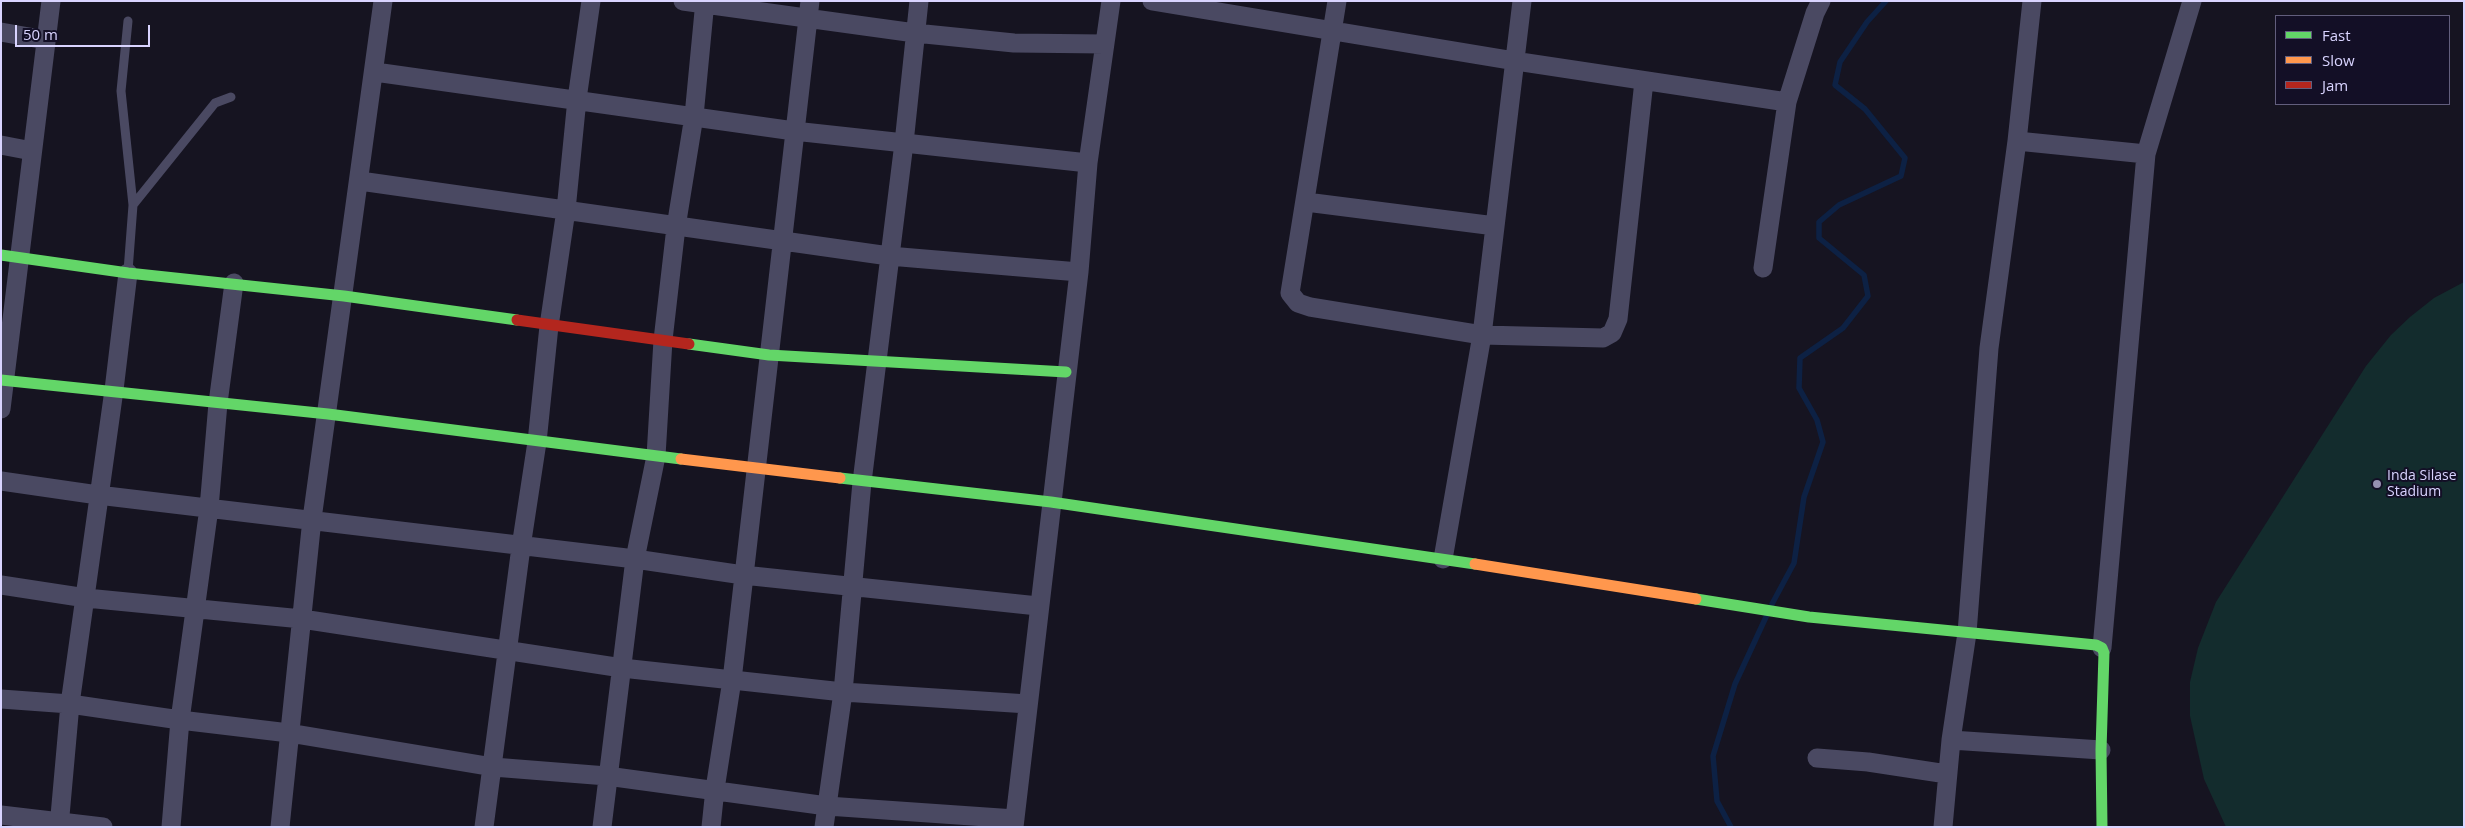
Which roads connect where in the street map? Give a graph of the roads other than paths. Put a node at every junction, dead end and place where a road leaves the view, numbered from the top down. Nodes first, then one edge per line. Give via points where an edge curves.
1 (51, 1) edge
2 (383, 1) edge
3 (591, 1) edge
4 (683, 1) edge
5 (919, 1) edge
6 (1111, 1) edge
7 (1152, 1) edge
8 (1337, 1) edge
9 (1522, 1) edge
10 (1821, 1) edge
11 (2032, 1) edge
12 (2192, 1) edge
13 (705, 2) edge
14 (808, 9) edge
15 (128, 21) dead end
16 (1332, 31) junction
17 (1, 32) edge
18 (915, 33) junction
19 (46, 40) junction
20 (1104, 44) junction
21 (1515, 61) junction
22 (374, 72) junction
23 (1644, 81) junction
24 (230, 96) dead end
25 (577, 99) junction
26 (1787, 102) junction
27 (694, 116) junction
28 (794, 131) junction
29 (2017, 141) junction
30 (904, 143) junction
31 (1, 145) edge
32 (32, 151) junction
33 (2146, 154) junction
34 (1088, 163) junction
35 (360, 181) junction
36 (1306, 202) junction
37 (134, 205) junction
38 (566, 210) junction
39 (1495, 226) junction
40 (676, 227) junction
41 (783, 240) junction
42 (1, 255) edge
43 (889, 256) junction
44 (20, 258) junction
45 (1762, 268) dead end
46 (1079, 272) junction
47 (128, 274) junction
48 (234, 283) junction
49 (344, 296) junction
50 (549, 326) junction
51 (1482, 335) junction
52 (663, 340) junction
53 (769, 355) junction
54 (878, 360) junction
55 (1066, 372) junction
56 (3, 380) edge
57 (114, 390) junction
58 (218, 403) junction
59 (1, 409) edge
60 (328, 414) junction
61 (538, 442) junction
62 (656, 456) junction
63 (757, 469) junction
64 (1, 480) edge
65 (862, 482) junction
66 (98, 495) junction
67 (1052, 502) junction
68 (209, 508) junction
69 (312, 519) junction
70 (521, 547) junction
71 (635, 559) junction
72 (1443, 559) junction
73 (743, 575) junction
74 (1, 585) edge
75 (851, 586) junction
76 (86, 598) junction
77 (1038, 606) junction
78 (196, 610) junction
79 (302, 619) junction
80 (1967, 633) junction
81 (2102, 648) junction
82 (507, 651) junction
83 (622, 668) junction
84 (732, 680) junction
85 (843, 692) junction
86 (1, 699) edge
87 (70, 704) junction
88 (1028, 704) junction
89 (180, 720) junction
90 (289, 733) junction
91 (1951, 740) junction
92 (2101, 750) junction
93 (1817, 758) dead end
94 (493, 767) junction
95 (1947, 774) junction
96 (607, 776) junction
97 (715, 789) junction
98 (827, 806) junction
99 (1, 815) edge
100 (1014, 823) edge
101 (59, 824) edge
102 (103, 827) edge
103 (171, 827) edge
104 (280, 827) edge
105 (484, 827) edge
106 (602, 827) edge
107 (711, 827) edge
108 (824, 827) edge
109 (1943, 827) edge
110 (2102, 827) edge

1 - 19 street
2 - 22 street
3 - 25 street
4 - 13 street
5 - 18 street
6 - 20 street
7 - 16 street
8 - 16 street
9 - 21 street
10 - 26 street
11 - 29 street
12 - 33 street
13 - 14 street
13 - 27 street
14 - 18 street
14 - 28 street
15 - 37 lane via 121,91
16 - 21 street
16 - 36 street
17 - 19 street
18 - 20 street via 1014,43
18 - 30 street
19 - 32 street
20 - 34 street
21 - 23 street
21 - 39 street
22 - 25 street
22 - 35 street
23 - 26 street
23 - 51 street via 1618,319 1612,333 1603,338
24 - 37 lane via 215,103
25 - 27 street
25 - 38 street
26 - 45 street
27 - 28 street
27 - 40 street
28 - 30 street
28 - 41 street
29 - 33 street
29 - 80 street via 1989,348
30 - 34 street
30 - 43 street
31 - 32 street
32 - 44 street
33 - 81 street
34 - 46 street
35 - 38 street
35 - 49 street
36 - 39 street
36 - 51 street via 1290,293 1298,302 1310,307
37 - 47 lane
38 - 40 street
38 - 50 street
39 - 51 street
40 - 41 street
40 - 52 street
41 - 43 street
41 - 53 street
42 - 44 street
43 - 46 street
43 - 54 street
44 - 47 street
44 - 56 street
46 - 55 street
47 - 48 street
47 - 57 street
48 - 49 street
48 - 58 street
49 - 50 street
49 - 60 street
50 - 52 street
50 - 61 street
51 - 72 street
52 - 53 street
52 - 62 street
53 - 54 street
53 - 63 street
54 - 55 street
54 - 65 street
55 - 67 street
56 - 57 street
56 - 59 street
57 - 58 street
57 - 66 street
58 - 60 street
58 - 68 street
60 - 61 street
60 - 69 street
61 - 62 street
61 - 70 street
62 - 63 street
62 - 71 street
63 - 65 street
63 - 73 street
64 - 66 street
65 - 67 street
65 - 75 street
66 - 68 street
66 - 76 street
67 - 72 street
67 - 77 street
68 - 69 street
68 - 78 street
69 - 70 street
69 - 79 street
70 - 71 street
70 - 82 street
71 - 73 street
71 - 83 street
72 - 80 street via 1809,617
73 - 75 street
73 - 84 street
74 - 76 street
75 - 77 street
75 - 85 street
76 - 78 street
76 - 87 street
77 - 88 street
78 - 79 street
78 - 89 street
79 - 82 street
79 - 90 street
80 - 81 street
80 - 91 street
81 - 92 street
82 - 83 street
82 - 94 street
83 - 84 street
83 - 96 street
84 - 85 street
84 - 97 street
85 - 88 street
85 - 98 street
86 - 87 street
87 - 89 street
87 - 101 street
88 - 100 street
89 - 90 street
89 - 103 street
90 - 94 street
90 - 104 street
91 - 92 street
91 - 95 street
92 - 110 street
93 - 95 street
94 - 96 street
94 - 105 street
95 - 109 street
96 - 97 street
96 - 106 street
97 - 98 street
97 - 107 street
98 - 100 street
98 - 108 street
99 - 101 street
101 - 102 street

